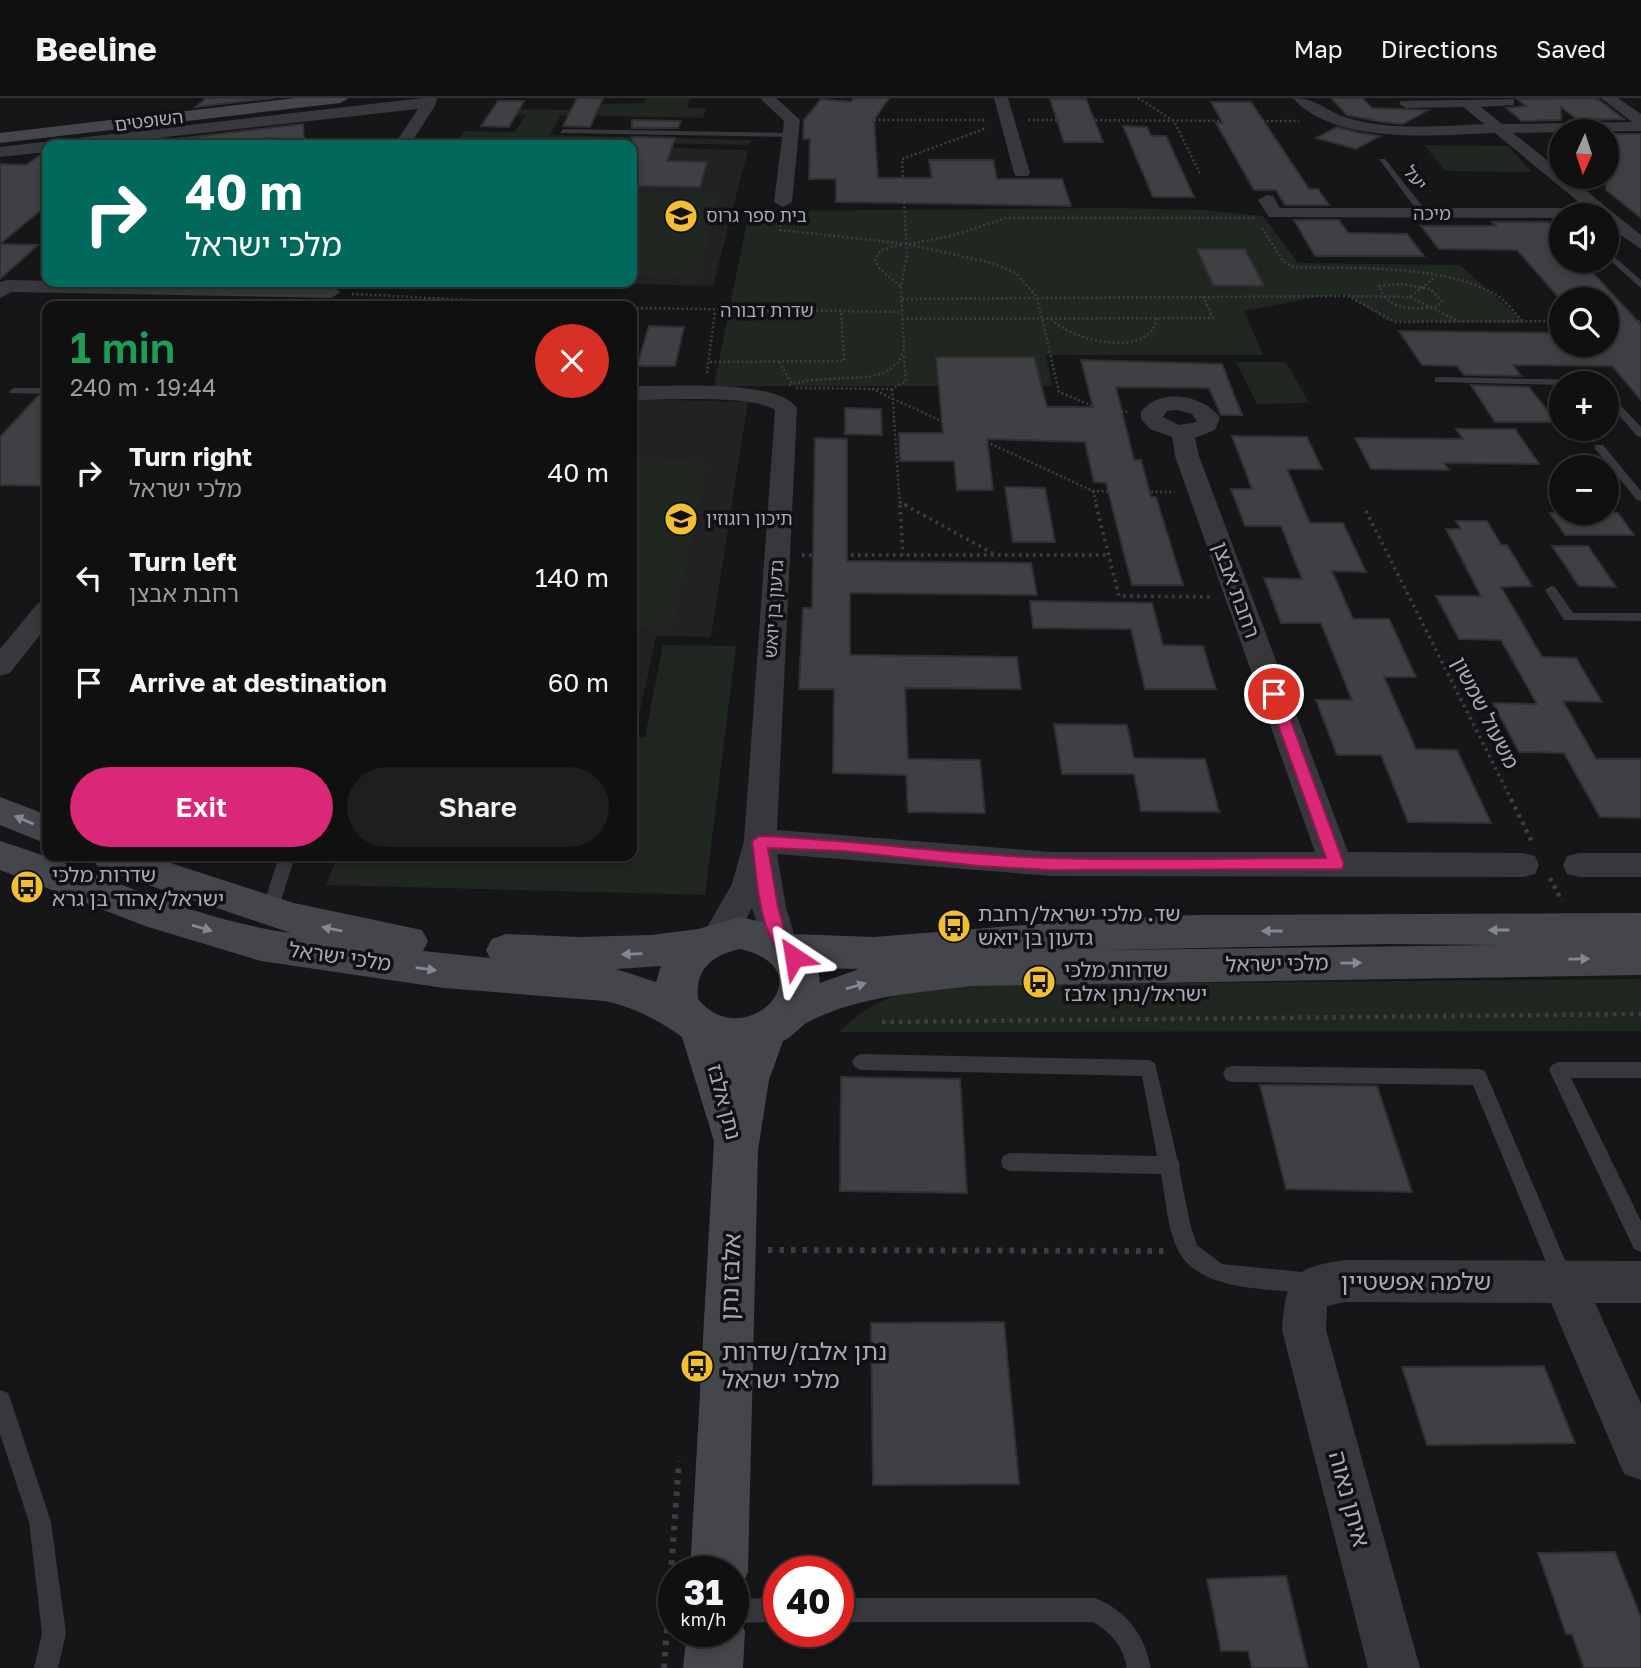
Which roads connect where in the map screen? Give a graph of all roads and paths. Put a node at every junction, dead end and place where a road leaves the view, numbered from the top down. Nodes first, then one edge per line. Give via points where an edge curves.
1 (289, 98) edge
2 (340, 98) edge
3 (767, 98) edge
4 (1001, 98) edge
5 (1138, 98) edge
6 (1300, 98) edge
7 (1608, 98) edge
8 (429, 101) edge
9 (1509, 102) dead end
10 (1467, 103) junction
11 (1406, 104) dead end
12 (1008, 120) junction
13 (1174, 121) junction
14 (1346, 121) junction
15 (1641, 121) edge
16 (1641, 126) edge
17 (791, 127) junction
18 (1499, 128) junction
19 (563, 131) dead end
20 (0, 133) edge
21 (0, 138) edge
22 (135, 140) edge
23 (405, 140) edge
24 (42, 148) edge
25 (0, 152) edge
26 (1382, 161) dead end
27 (1022, 173) dead end
28 (1199, 174) dead end
29 (1267, 200) dead end
30 (783, 202) joint
31 (1590, 203) edge
32 (1424, 215) junction
33 (1549, 215) edge
34 (1619, 226) edge
35 (907, 244) junction
36 (1641, 244) edge
37 (1619, 264) edge
38 (1435, 277) junction
39 (1641, 285) edge
40 (1423, 286) junction
41 (901, 287) junction
42 (3, 289) edge
43 (331, 292) joint
44 (1380, 295) junction
45 (1203, 296) junction
46 (1348, 296) junction
47 (1037, 297) junction
48 (1410, 297) junction
49 (902, 299) junction
50 (497, 301) edge
51 (637, 308) edge
52 (1432, 308) junction
53 (715, 311) junction
54 (841, 311) junction
55 (902, 312) junction
56 (1043, 318) junction
57 (1051, 318) junction
58 (1157, 318) junction
59 (902, 319) junction
60 (1523, 321) junction
61 (1549, 321) edge
62 (1619, 321) edge
63 (1641, 321) edge
64 (1459, 322) junction
65 (904, 349) junction
66 (710, 362) junction
67 (779, 362) junction
68 (1438, 380) dead end
69 (1549, 382) edge
70 (792, 384) junction
71 (872, 389) junction
72 (892, 389) junction
73 (14, 391) dead end
74 (42, 391) edge
75 (637, 393) edge
76 (700, 395) junction
77 (892, 398) junction
78 (1619, 408) edge
79 (1152, 412) joint
80 (1641, 433) edge
81 (1599, 447) dead end
82 (1093, 491) junction
83 (1200, 492) junction
84 (1641, 498) edge
85 (900, 501) junction
86 (1366, 511) dead end
87 (778, 555) junction
88 (904, 555) junction
89 (996, 555) junction
90 (1109, 555) junction
91 (1551, 590) dead end
92 (1239, 597) junction
93 (42, 615) edge
94 (1641, 617) edge
95 (0, 667) edge
96 (0, 810) edge
97 (42, 828) edge
98 (760, 841) junction
99 (0, 855) edge
100 (123, 861) edge
101 (285, 861) edge
102 (1336, 864) junction
103 (1536, 864) junction
104 (1579, 865) dead end
105 (1641, 865) edge
106 (269, 913) junction
107 (1577, 929) junction
108 (1641, 929) edge
109 (709, 941) junction
110 (784, 947) junction
111 (1641, 958) edge
112 (1641, 1014) edge
113 (779, 1020) junction
114 (693, 1021) junction
115 (882, 1022) dead end
116 (861, 1062) dead end
117 (1641, 1070) edge
118 (1232, 1074) dead end
119 (735, 1150) junction
120 (1010, 1162) dead end
121 (1171, 1165) junction
122 (1641, 1242) edge
123 (732, 1250) junction
124 (1190, 1251) junction
125 (1564, 1282) junction
126 (1641, 1282) edge
127 (1323, 1283) junction
128 (1304, 1330) joint
129 (0, 1401) edge
130 (1641, 1457) edge
131 (720, 1556) edge
132 (854, 1610) edge
133 (715, 1647) edge
134 (46, 1668) edge
135 (713, 1668) edge
136 (1139, 1668) edge
137 (1394, 1668) edge

1 - 20 street, השופטים
2 - 21 street, השופטים
3 - 17 street
4 - 12 street
5 - 13 path
6 - 14 street
7 - 15 street
8 - 22 street
8 - 23 street
9 - 10 street
10 - 11 street
10 - 18 street
12 - 13 path
12 - 17 path
12 - 27 street
12 - 35 path via 902,159
13 - 14 path
13 - 28 path
14 - 18 street via 1394,128
16 - 18 street
17 - 19 lane
17 - 30 street
18 - 31 street
24 - 25 street
26 - 32 lane, יעל
29 - 32 street, מיכה via 1275,213
30 - 35 path via 780,230
32 - 33 street, מיכה
34 - 36 street
35 - 38 path via 1006,218 1255,218 1283,261 1293,267 1403,271
35 - 41 path
35 - 41 path via 881,250 875,259
35 - 47 path via 1004,267 1025,280
37 - 39 lane
38 - 40 path
38 - 60 path via 1493,292
40 - 44 path via 1379,286
40 - 48 path
40 - 52 path via 1438,293 1442,301
41 - 49 path
42 - 43 street
43 - 50 path
44 - 46 path
44 - 48 path
44 - 52 path via 1402,307
45 - 46 path
45 - 47 path
45 - 58 path via 1213,318
46 - 64 path via 1395,322
47 - 49 path
47 - 56 path
48 - 52 path
49 - 55 path
51 - 53 path, שדרת דבורה
52 - 64 path
53 - 54 path, שדרת דבורה
53 - 66 path
54 - 55 path, שדרת דבורה
54 - 67 path via 844,361
55 - 59 path
56 - 57 path
56 - 59 path
56 - 79 path via 1059,392 1105,411
57 - 58 path
57 - 58 path via 1070,334 1110,342 1146,335
59 - 65 path
60 - 61 path
60 - 64 path
62 - 63 path
65 - 70 path via 900,362 884,373
65 - 72 path via 906,381
66 - 67 path
66 - 76 path
67 - 70 path
68 - 69 lane
70 - 71 path via 785,388
71 - 72 path
71 - 77 path
72 - 77 path
73 - 74 lane
75 - 76 street, גדעון בן יואש
76 - 87 street, גדעון בן יואש via 757,397 785,404
77 - 82 path
77 - 85 path
78 - 80 lane
79 - 83 street, רחבת אבצן via 1157,424 1182,432
81 - 84 lane
82 - 83 path
82 - 90 path
83 - 92 street, רחבת אבצן
85 - 88 path
85 - 89 path
86 - 103 path, משעול שמשון
87 - 88 path
87 - 98 street, גדעון בן יואש
88 - 89 path
89 - 90 path
90 - 92 path via 1119,596
91 - 94 lane via 1569,617
92 - 102 street, רחבת אבצן
93 - 95 street
97 -> 96 street
98 - 102 street via 1051,864
98 - 109 street via 748,886
98 - 110 street via 768,897
99 -> 114 street, מלכי ישראל via 159,915 261,945 444,971 605,984 633,990
100 - 106 street, מלכי ישראל
101 - 106 lane
102 - 103 street
103 - 107 path, משעול שמשון
104 - 105 street
109 -> 106 street, מלכי ישראל via 604,955 485,949 383,938
107 - 108 street, מלכי ישראל
107 -> 110 street, מלכי ישראל via 1157,932 872,954
109 - 110 street via 751,933
109 - 114 street via 685,959 677,976 679,1004
110 - 113 street via 800,970 802,983 800,997
113 -> 111 street, מלכי ישראל via 871,982 971,969
112 - 115 path
113 - 114 street via 732,1036
113 - 119 street, נתן אלבז via 747,1080
114 - 119 street, נתן אלבז via 719,1079
116 - 121 lane via 1149,1068
117 - 122 lane via 1558,1070
118 - 125 lane via 1479,1077
119 - 123 street, אלבז נתן
120 - 121 lane
121 - 124 lane via 1181,1227
123 - 124 path
123 - 131 street, אלבז נתן
124 - 127 lane via 1218,1273
125 - 126 street, שלמה אפשטיין
125 - 127 street, שלמה אפשטיין
125 - 130 street
127 - 128 street, שלמה אפשטיין via 1306,1294
128 - 137 street, איתן נאוה
129 - 134 lane via 40,1522 54,1633
132 - 136 lane via 1095,1610 1114,1619 1130,1639
133 - 135 street

